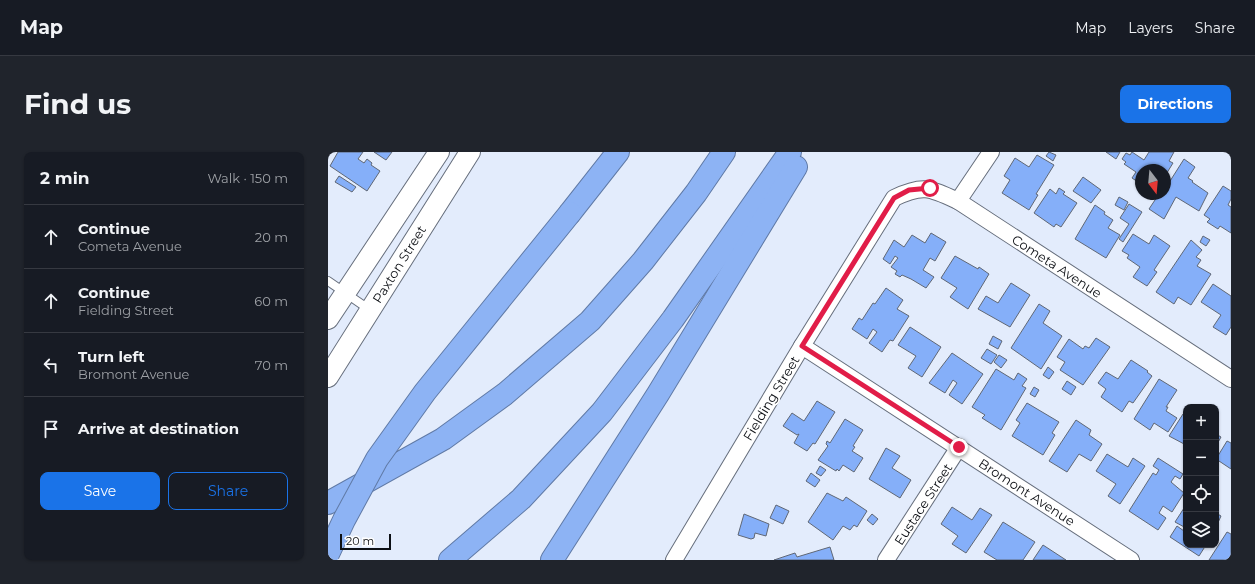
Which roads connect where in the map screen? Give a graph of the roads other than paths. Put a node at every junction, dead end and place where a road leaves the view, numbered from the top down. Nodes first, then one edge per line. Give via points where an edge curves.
1 (439, 152) edge
2 (470, 152) edge
3 (618, 152) edge
4 (724, 152) edge
5 (790, 152) edge
6 (805, 152) edge
7 (991, 152) edge
8 (958, 201) junction
9 (883, 216) joint
10 (328, 281) edge
11 (345, 293) junction
12 (370, 310) junction
13 (328, 319) edge
14 (802, 346) junction
15 (328, 377) edge
16 (1231, 379) edge
17 (959, 447) junction
18 (328, 503) edge
19 (328, 554) edge
20 (450, 560) edge
21 (552, 560) edge
22 (674, 560) edge
23 (886, 560) edge
24 (1131, 560) edge

1 - 11 street
2 - 12 street, Paxton Street
3 - 19 highway, bridge via 412,410 377,459
4 - 18 highway via 643,261 590,321 505,394 443,439
5 - 20 highway via 673,319 602,412 520,499
6 - 21 highway via 658,394
7 - 8 street
8 - 9 street, Cometa Avenue via 930,188 909,190 894,198
8 - 16 street, Cometa Avenue
9 - 14 street, Fielding Street
10 - 11 lane
11 - 12 lane
11 - 13 street
12 - 15 street, Paxton Street
14 - 17 street, Bromont Avenue
14 - 22 street, Fielding Street
17 - 23 street, Eustace Street
17 - 24 street, Bromont Avenue

